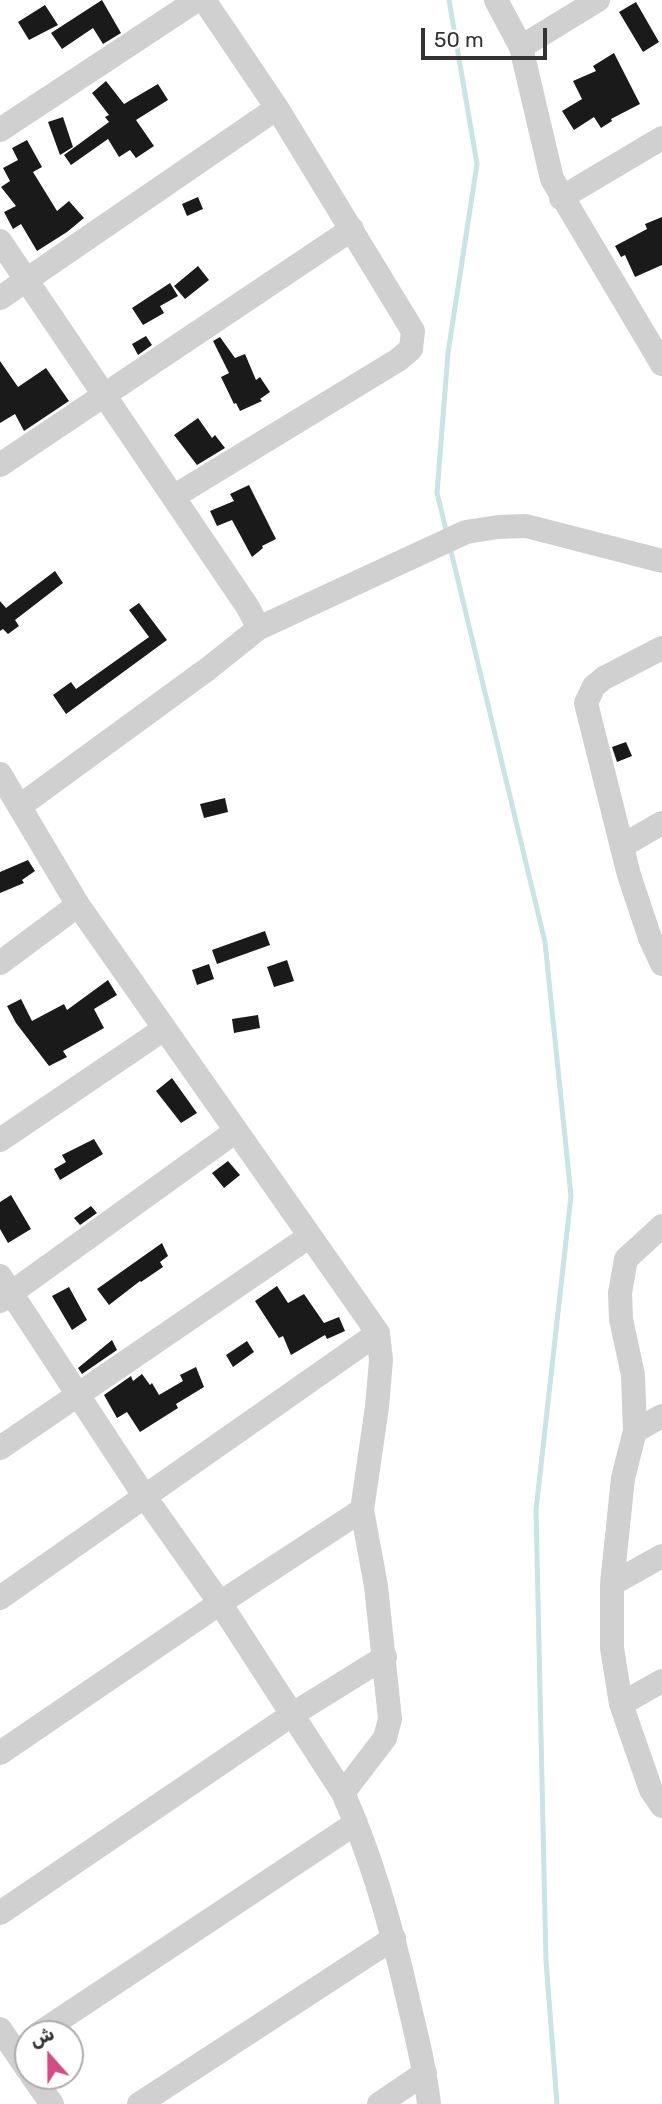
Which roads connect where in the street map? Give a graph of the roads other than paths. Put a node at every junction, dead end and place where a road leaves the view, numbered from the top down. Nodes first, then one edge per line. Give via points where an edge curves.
1 (197, 0) edge
2 (204, 0) edge
3 (496, 0) edge
4 (598, 0) edge
5 (521, 47) junction
6 (277, 108) junction
7 (0, 130) edge
8 (662, 138) edge
9 (561, 198) junction
10 (352, 229) junction
11 (0, 241) edge
12 (26, 280) junction
13 (0, 298) edge
14 (658, 348) edge
15 (105, 396) junction
16 (0, 465) edge
17 (173, 497) junction
18 (662, 561) edge
19 (259, 628) junction
20 (662, 648) edge
21 (7, 789) edge
22 (662, 823) edge
23 (622, 846) junction
24 (78, 905) junction
25 (0, 962) edge
26 (662, 964) edge
27 (164, 1029) junction
28 (236, 1131) junction
29 (0, 1140) edge
30 (662, 1226) edge
31 (310, 1236) junction
32 (4, 1290) edge
33 (378, 1333) junction
34 (78, 1395) junction
35 (662, 1416) edge
36 (635, 1432) junction
37 (0, 1448) edge
38 (145, 1497) junction
39 (362, 1510) junction
40 (662, 1556) edge
41 (612, 1584) junction
42 (0, 1598) edge
43 (220, 1603) junction
44 (385, 1657) junction
45 (662, 1681) edge
46 (621, 1704) junction
47 (293, 1714) junction
48 (0, 1753) edge
49 (343, 1793) junction
50 (662, 1807) edge
51 (356, 1823) junction
52 (0, 1913) edge
53 (394, 1938) junction
54 (59, 2020) edge
55 (0, 2029) edge
56 (14, 2050) edge
57 (425, 2073) junction
58 (139, 2104) edge
59 (379, 2104) edge
60 (429, 2104) edge

1 - 7 street
2 - 6 street
3 - 5 street
4 - 5 street
5 - 9 street via 552,179
6 - 10 street
6 - 12 street
8 - 9 street
9 - 14 street
10 - 15 street
10 - 17 street via 414,331 411,349
11 - 12 street
12 - 13 street
12 - 15 street
15 - 16 street
15 - 17 street
17 - 19 street
18 - 19 street via 526,526 477,530
19 - 21 street via 209,668
20 - 23 street via 604,678 586,703
21 - 24 street
22 - 23 street
23 - 26 street via 639,910
24 - 25 street
24 - 27 street
27 - 28 street
27 - 29 street
28 - 31 street
28 - 32 street
30 - 36 street via 626,1259 620,1293 633,1375
31 - 33 street
31 - 34 street
32 - 34 street
33 - 38 street
33 - 39 street via 377,1407
34 - 37 street
34 - 38 street
35 - 36 street
36 - 41 street via 623,1478
38 - 42 street
38 - 43 street
39 - 43 street
39 - 44 street
40 - 41 street
41 - 46 street via 612,1648
43 - 47 street
43 - 48 street
44 - 47 street
44 - 49 street via 390,1719 385,1738
45 - 46 street
46 - 50 street
47 - 49 street
47 - 52 street
49 - 51 street
51 - 53 street
51 - 54 street
53 - 57 street
53 - 58 street
55 - 56 street
57 - 59 street
57 - 60 street

